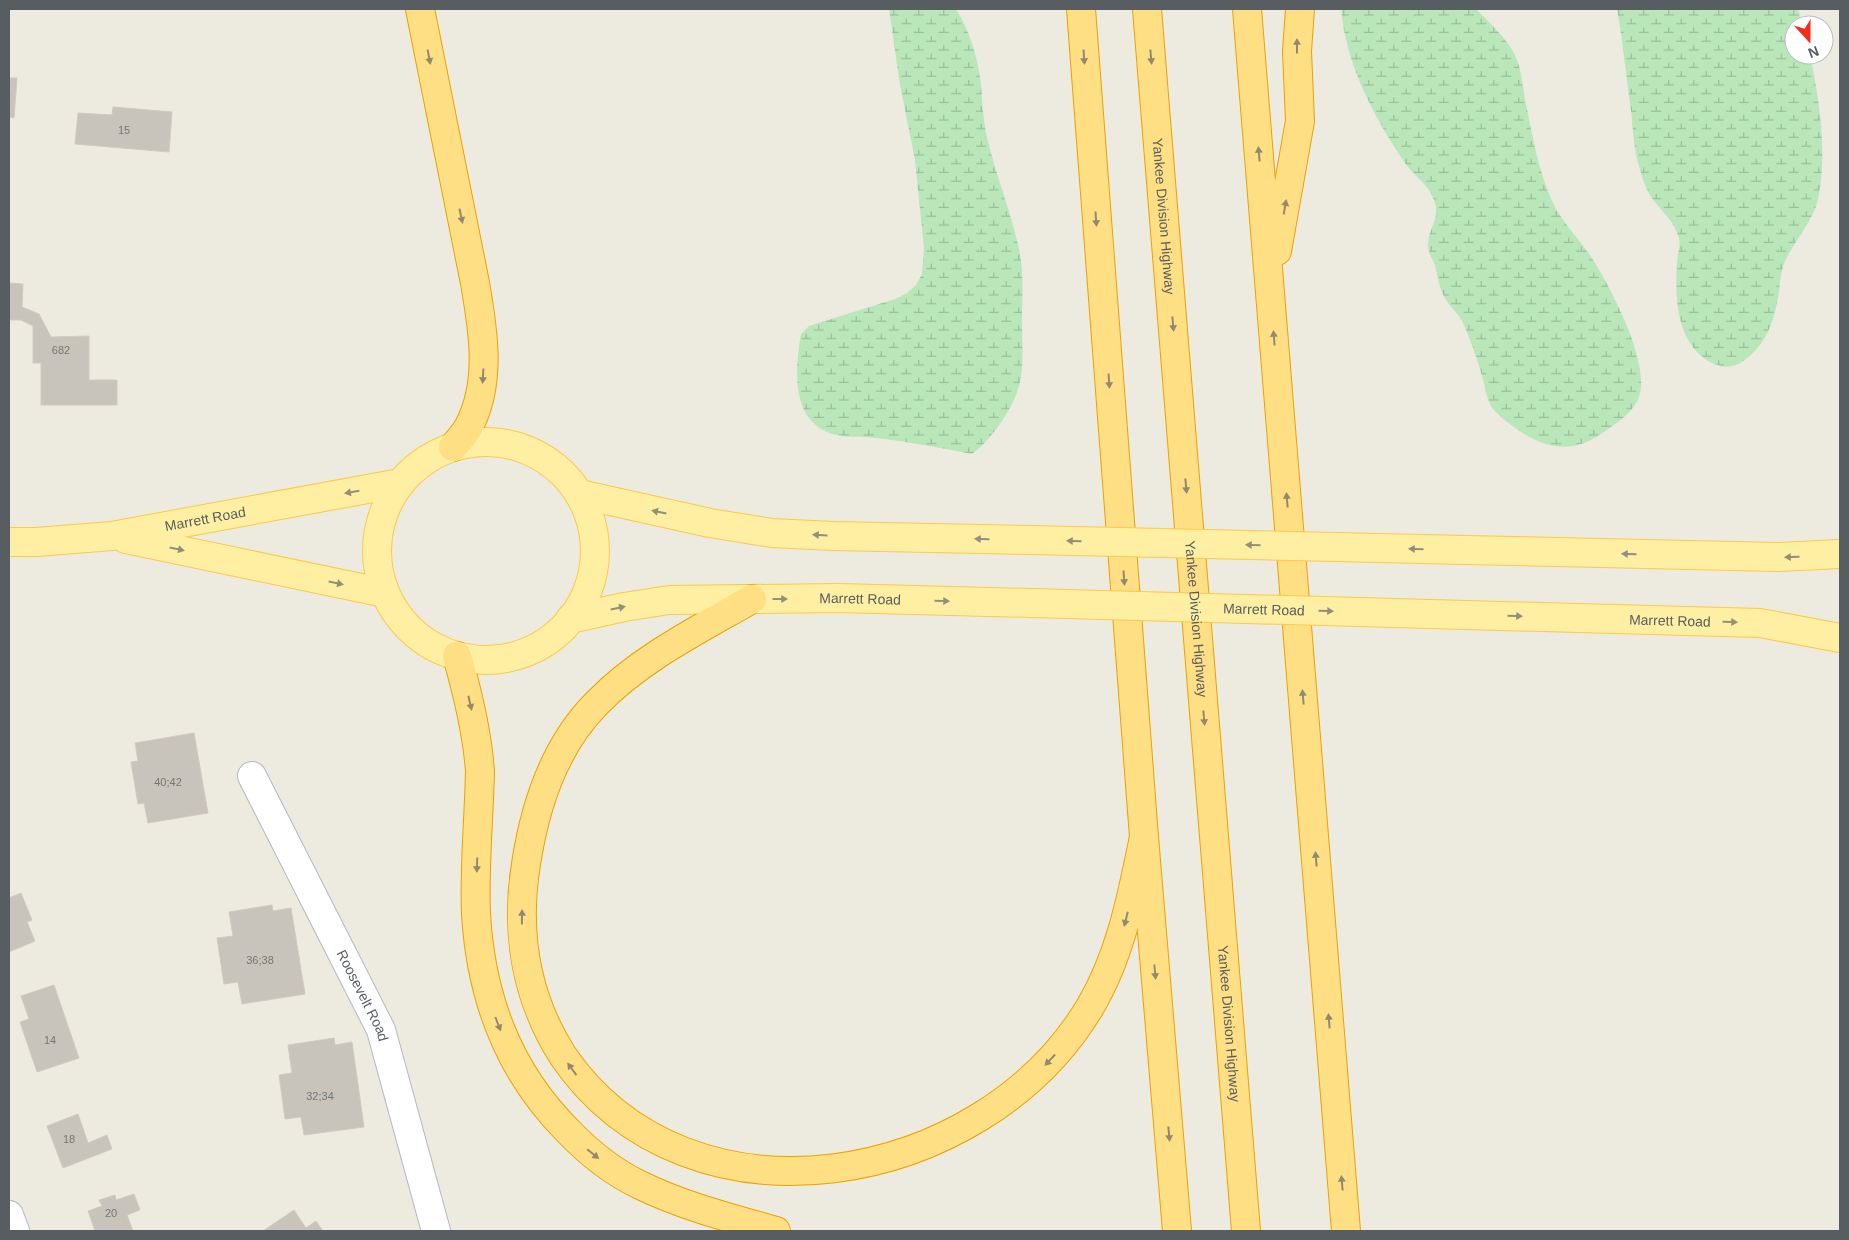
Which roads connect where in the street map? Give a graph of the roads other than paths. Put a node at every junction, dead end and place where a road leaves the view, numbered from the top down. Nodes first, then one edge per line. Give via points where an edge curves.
1 (420, 9) edge
2 (1081, 9) edge
3 (1147, 9) edge
4 (1248, 9) edge
5 (1300, 9) edge
6 (1270, 290) junction
7 (453, 447) junction
8 (400, 483) junction
9 (578, 494) junction
10 (112, 536) junction
11 (9, 542) edge
12 (1840, 554) edge
13 (385, 593) junction
14 (752, 599) junction
15 (570, 619) junction
16 (1840, 638) edge
17 (457, 656) junction
18 (252, 776) dead end
19 (1144, 837) junction
20 (9, 1215) edge
21 (15, 1231) edge
22 (436, 1231) edge
23 (776, 1231) edge
24 (1177, 1231) edge
25 (1246, 1231) edge
26 (1346, 1231) edge

1 -> 7 highway via 475,283 484,357 482,388 476,408 468,428
2 -> 19 highway
3 -> 25 highway, Yankee Division Highway
6 -> 4 highway
6 -> 5 highway via 1300,121 1297,51
26 -> 6 highway
7 - 8 main road via 415,468
7 - 9 main road via 495,442 517,446 555,466
8 -> 10 main road, Marrett Road
8 - 13 main road via 389,500 377,536 376,555
12 -> 9 main road, bridge via 1778,557 833,536 772,533 710,523
9 - 15 main road via 590,519 594,562 582,602
10 - 11 main road, Marrett Road
10 -> 13 main road
13 - 17 main road via 406,626 421,639
15 -> 14 main road, Marrett Road via 669,600
14 -> 16 main road, Marrett Road, bridge via 838,598 1760,623
19 -> 14 highway via 1124,927 1090,1008 1055,1055 1009,1100 986,1116 906,1157 868,1169 828,1175 756,1176 719,1169 657,1146 615,1116 582,1082 556,1046 537,1007 523,945 522,895 528,849 553,766 581,720 614,686 663,650
15 - 17 main road via 556,634 519,654 478,660
17 -> 23 highway via 479,751 476,903 483,970 494,1014 516,1064 556,1119 594,1156 614,1170 666,1197
18 - 22 street, Roosevelt Road via 381,1030
19 -> 24 highway
20 - 21 street

